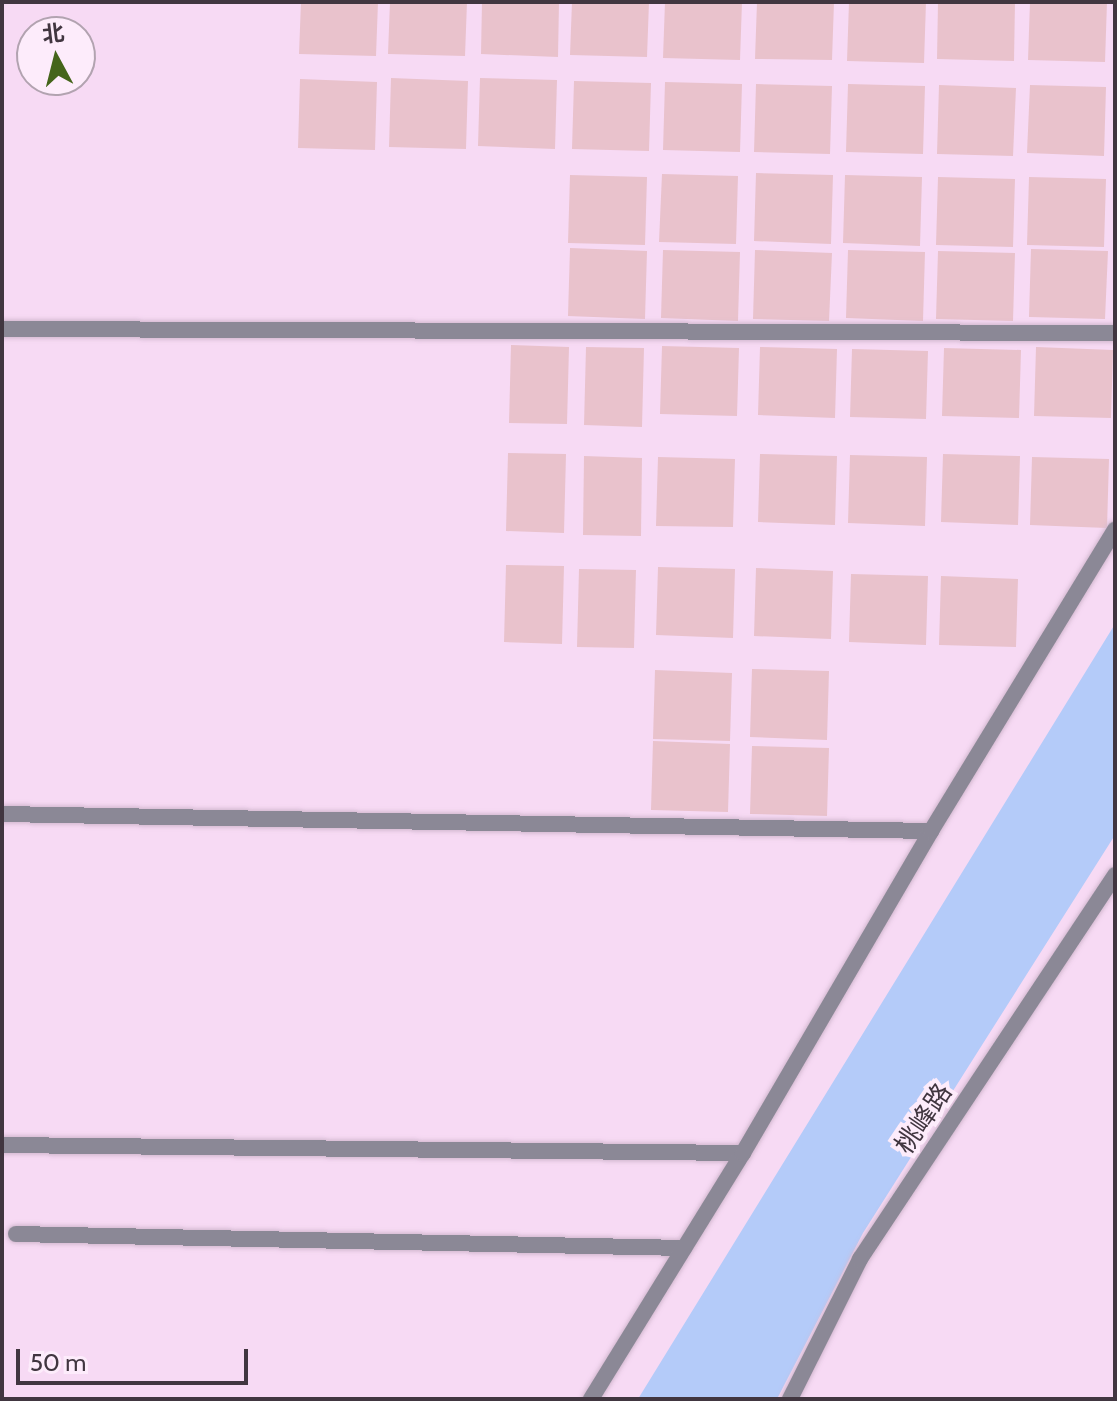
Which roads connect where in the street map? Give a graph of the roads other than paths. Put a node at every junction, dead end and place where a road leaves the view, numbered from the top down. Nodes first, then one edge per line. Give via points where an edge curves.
1 (2, 329) edge
2 (1115, 333) edge
3 (1115, 530) edge
4 (2, 814) edge
5 (931, 831) junction
6 (1115, 875) edge
7 (2, 1145) edge
8 (743, 1153) junction
9 (16, 1234) dead end
10 (684, 1248) junction
11 (591, 1399) edge
12 (790, 1399) edge

1 - 2 street
3 - 5 street
4 - 5 street
5 - 8 street
6 - 12 street, 桃峰路 via 860,1259
7 - 8 street
8 - 10 street
9 - 10 street
10 - 11 street

